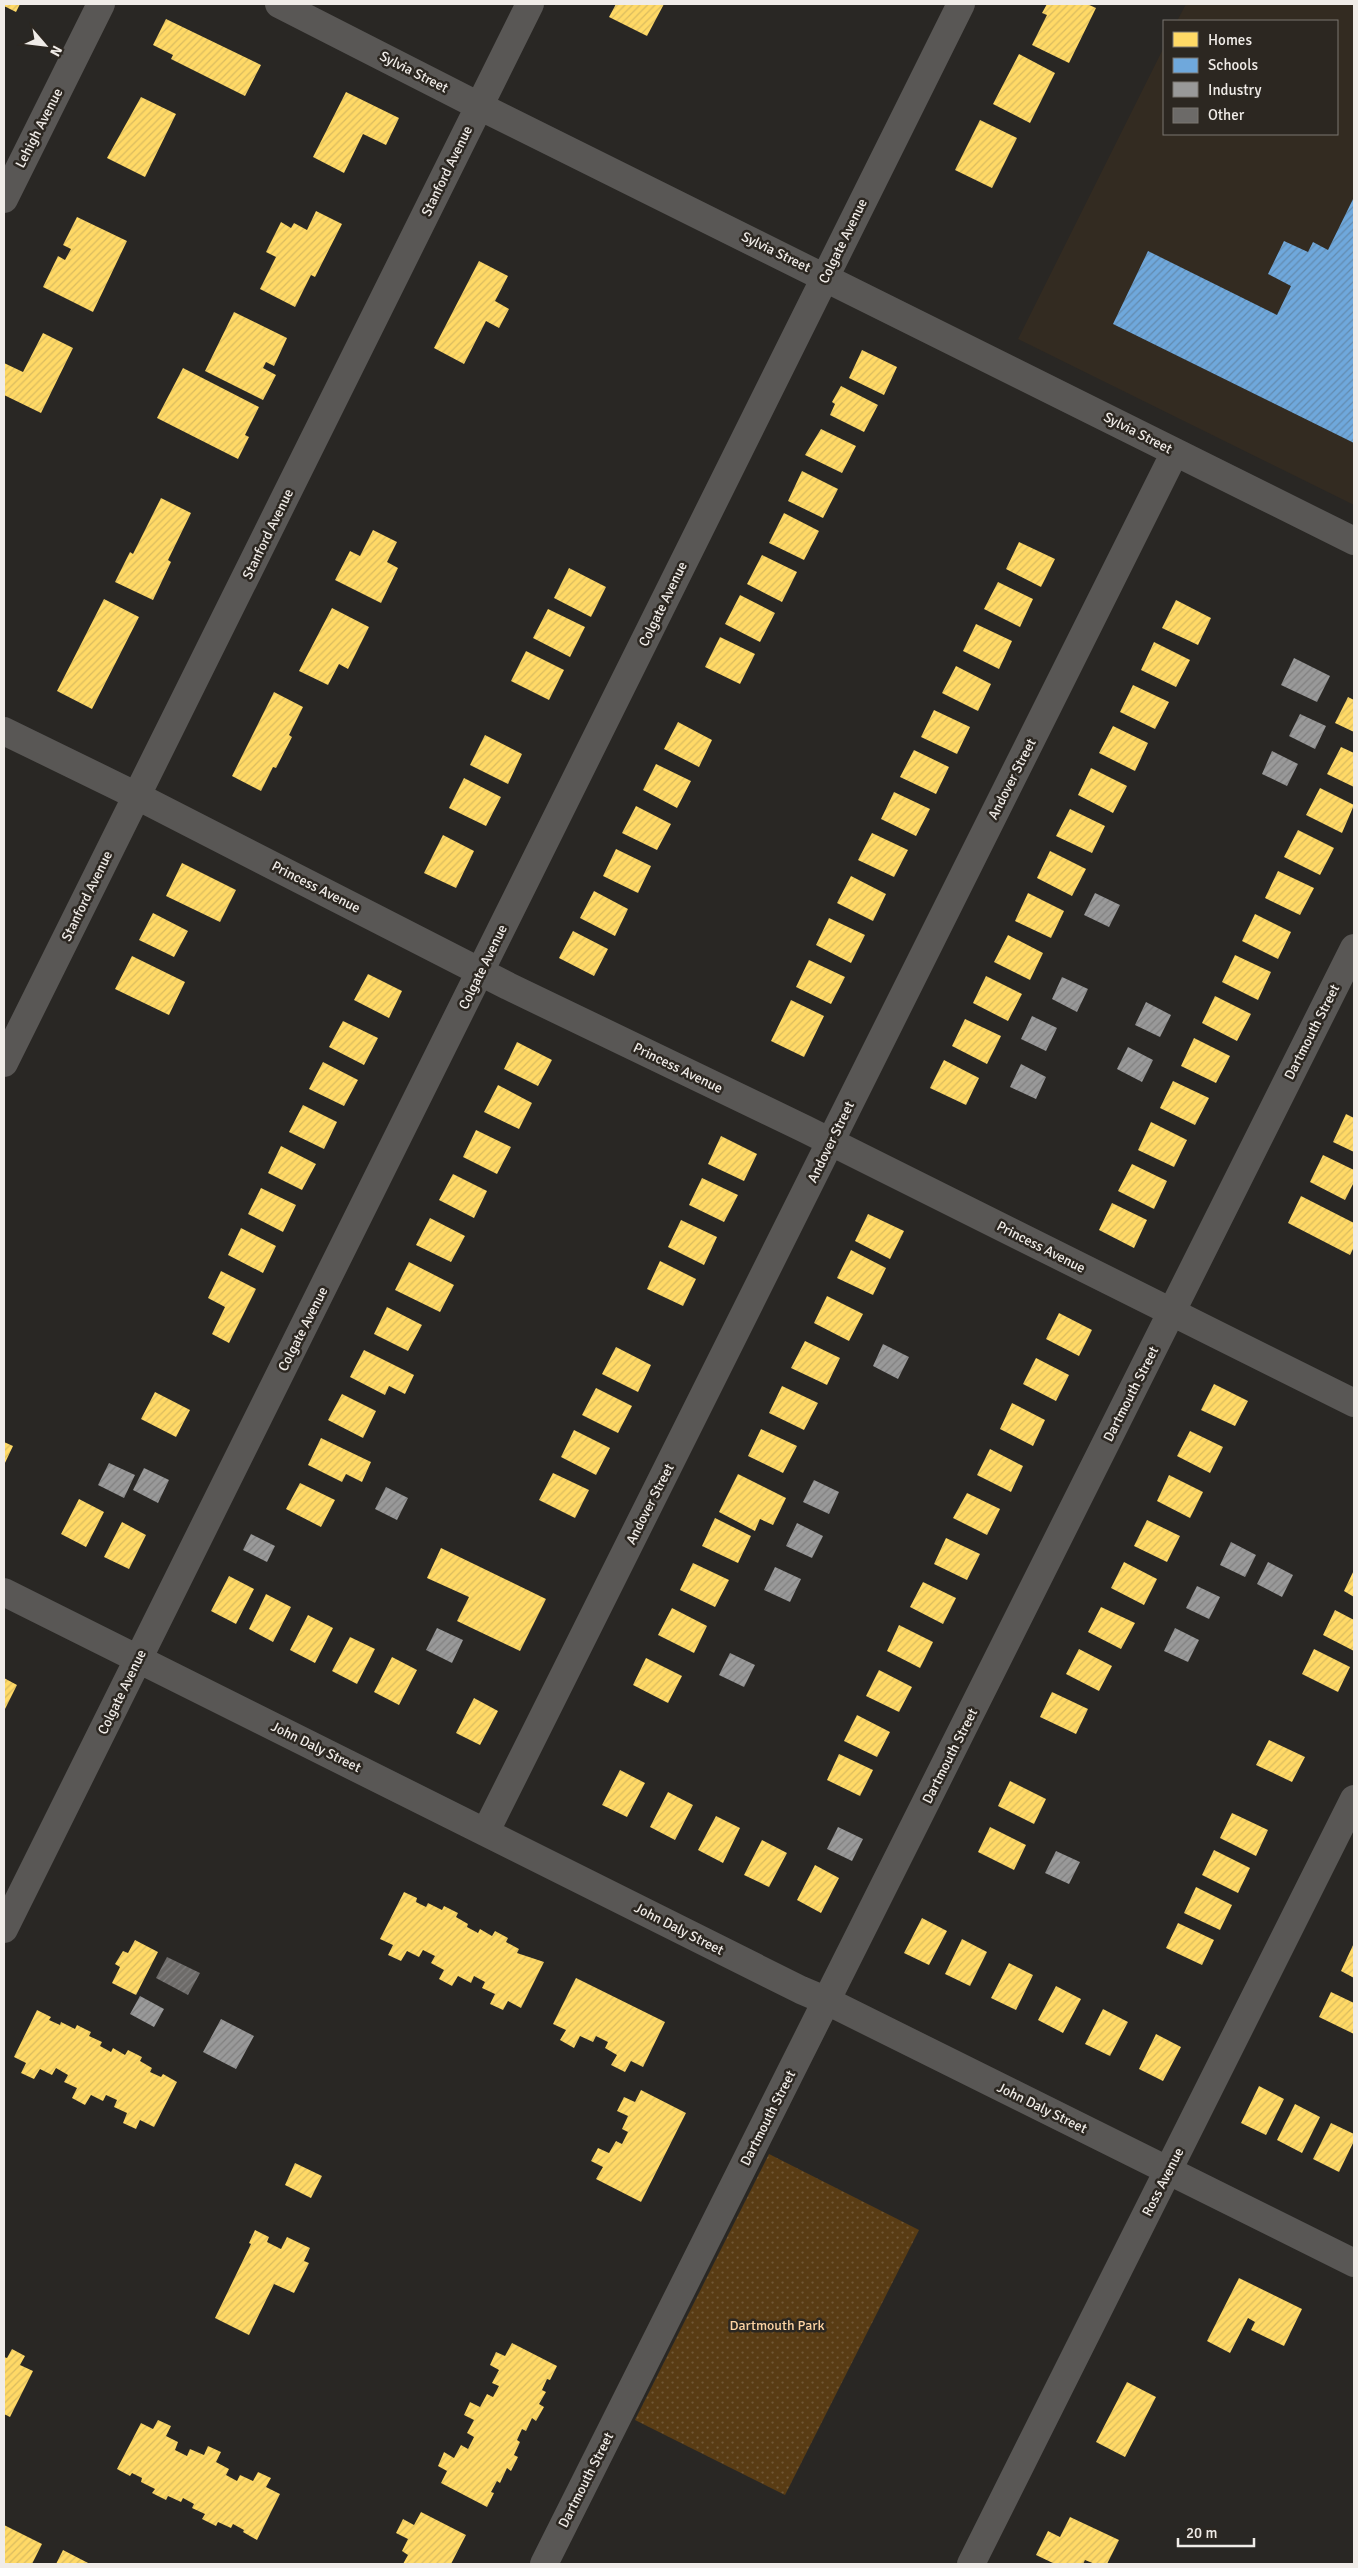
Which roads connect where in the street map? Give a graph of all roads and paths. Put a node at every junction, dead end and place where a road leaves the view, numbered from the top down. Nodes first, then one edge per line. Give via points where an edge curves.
1 (101, 4) edge
2 (278, 4) edge
3 (530, 4) edge
4 (961, 4) edge
5 (479, 106) junction
6 (4, 199) edge
7 (825, 277) junction
8 (1175, 452) junction
9 (1354, 541) edge
10 (4, 731) edge
11 (137, 796) junction
12 (1354, 948) edge
13 (481, 972) junction
14 (4, 1064) edge
15 (831, 1142) junction
16 (1172, 1313) junction
17 (1354, 1403) edge
18 (4, 1592) edge
19 (138, 1659) junction
20 (1354, 1799) edge
21 (486, 1832) junction
22 (4, 1929) edge
23 (827, 2001) junction
24 (1168, 2171) junction
25 (1354, 2263) edge
26 (544, 2564) edge
27 (971, 2564) edge

1 - 6 street, Lehigh Avenue
2 - 5 street, Sylvia Street
3 - 5 street, Stanford Avenue
4 - 7 street, Colgate Avenue
5 - 7 street, Sylvia Street
5 - 11 street, Stanford Avenue
7 - 8 street, Sylvia Street
7 - 13 street, Colgate Avenue
8 - 9 street, Sylvia Street
8 - 15 street, Andover Street
10 - 11 street, Princess Avenue
11 - 13 street, Princess Avenue
11 - 14 street, Stanford Avenue
12 - 16 street, Dartmouth Street
13 - 15 street, Princess Avenue
13 - 19 street, Colgate Avenue
15 - 16 street, Princess Avenue
15 - 21 street, Andover Street
16 - 17 street, Princess Avenue
16 - 23 street, Dartmouth Street
18 - 19 street, John Daly Street
19 - 21 street, John Daly Street
19 - 22 street, Colgate Avenue
20 - 24 street, Ross Avenue
21 - 23 street, John Daly Street
23 - 24 street, John Daly Street
23 - 26 street, Dartmouth Street
24 - 25 street, John Daly Street
24 - 27 street, Ross Avenue

